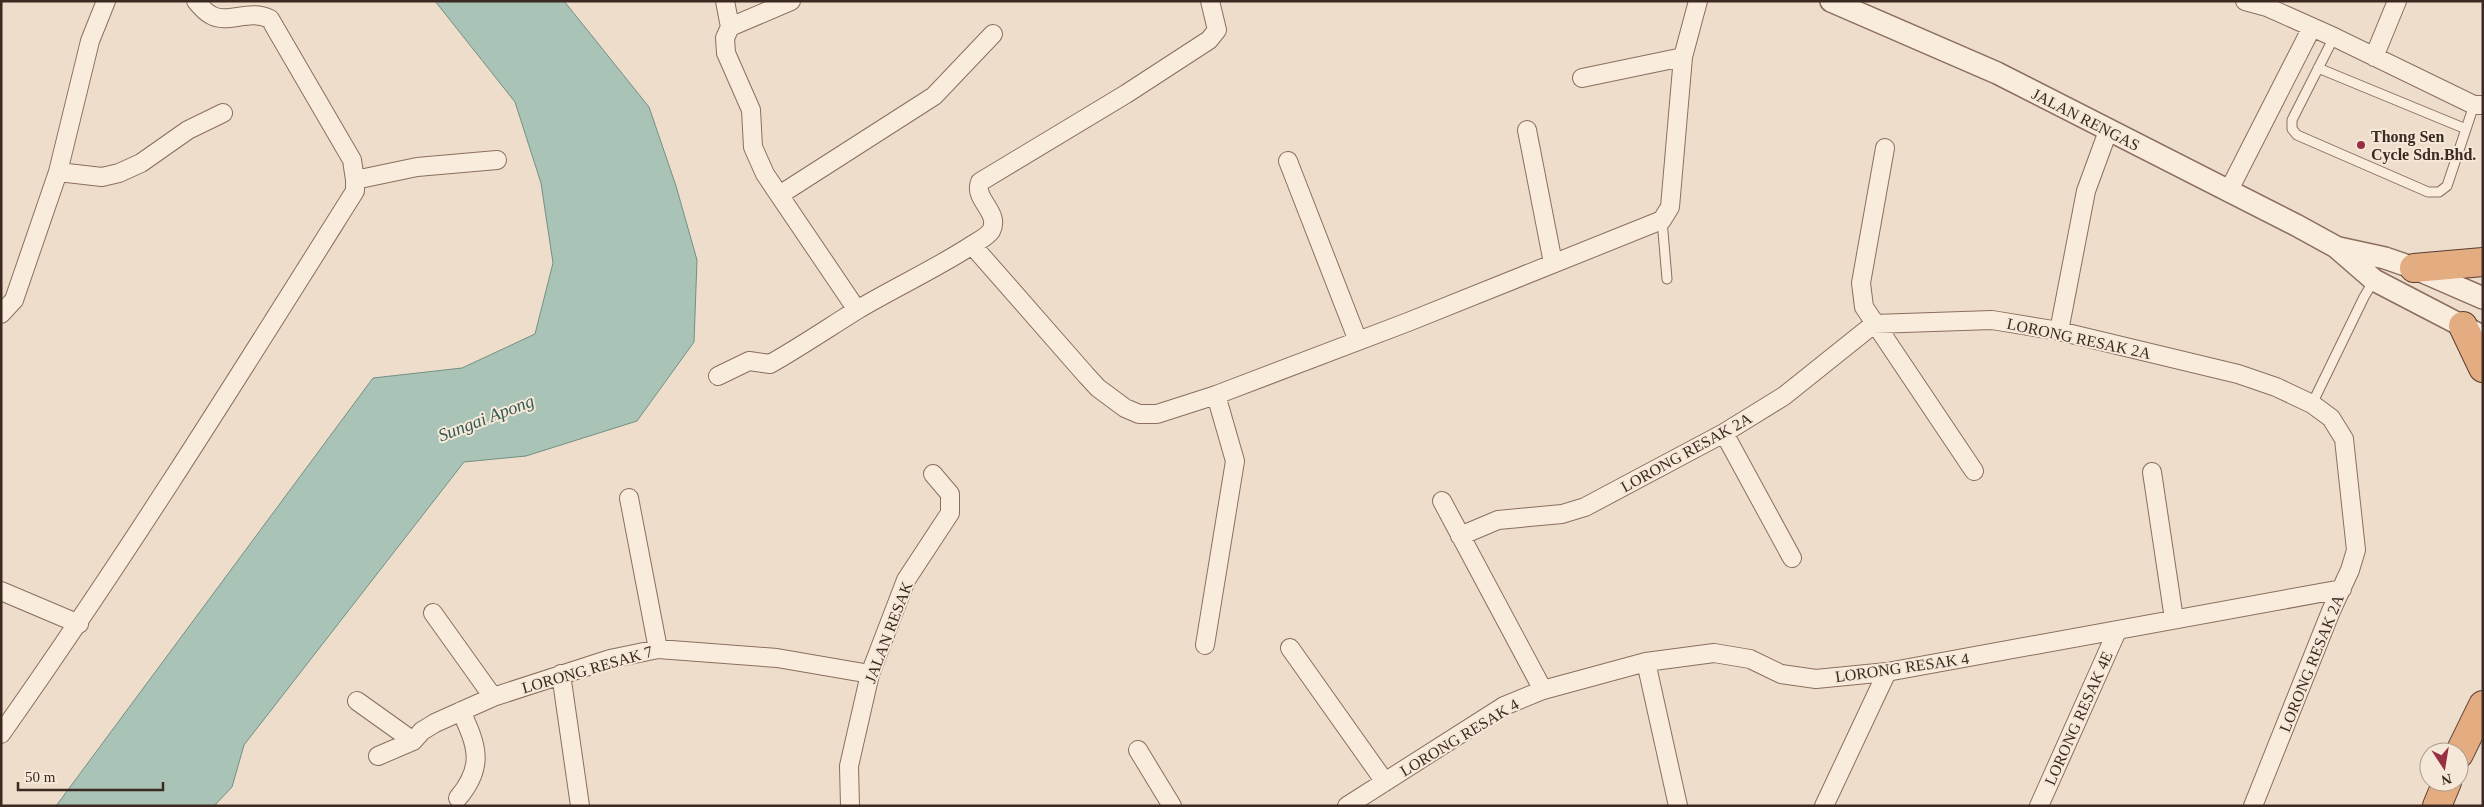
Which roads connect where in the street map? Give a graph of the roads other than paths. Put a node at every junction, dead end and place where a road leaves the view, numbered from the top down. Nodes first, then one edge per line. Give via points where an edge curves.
1 (106, 1) edge
2 (196, 1) edge
3 (725, 1) edge
4 (791, 1) edge
5 (1210, 1) edge
6 (1698, 1) edge
7 (1831, 1) edge
8 (2245, 1) edge
9 (2397, 1) edge
10 (730, 27) junction
11 (2312, 27) junction
12 (993, 34) dead end
13 (2334, 37) junction
14 (2374, 56) junction
15 (1683, 57) junction
16 (2318, 68) junction
17 (1582, 78) dead end
18 (2478, 105) edge
19 (223, 112) dead end
20 (2466, 129) junction
21 (1527, 130) dead end
22 (2108, 131) junction
23 (1885, 148) dead end
24 (497, 160) dead end
25 (1288, 160) dead end
26 (58, 172) junction
27 (356, 180) junction
28 (2228, 192) junction
29 (781, 194) junction
30 (1662, 220) junction
31 (972, 245) junction
32 (2336, 247) junction
33 (2483, 262) edge
34 (1553, 263) junction
35 (2414, 268) junction
36 (1667, 279) dead end
37 (2374, 280) junction
38 (2483, 298) edge
39 (857, 310) junction
40 (1, 314) edge
41 (1874, 324) junction
42 (2059, 331) junction
43 (2473, 331) edge
44 (1358, 342) junction
45 (2483, 368) edge
46 (718, 376) dead end
47 (1216, 395) junction
48 (2312, 404) junction
49 (1724, 432) junction
50 (1974, 471) dead end
51 (2152, 472) dead end
52 (933, 474) dead end
53 (629, 498) dead end
54 (1442, 501) dead end
55 (1460, 536) junction
56 (1792, 558) dead end
57 (2342, 589) junction
58 (1, 591) edge
59 (433, 613) dead end
60 (2174, 619) junction
61 (79, 624) junction
62 (2117, 630) junction
63 (1205, 646) dead end
64 (1290, 648) dead end
65 (658, 649) junction
66 (1646, 662) junction
67 (1887, 672) junction
68 (561, 674) junction
69 (870, 674) junction
70 (2483, 687) edge
71 (1543, 690) junction
72 (493, 697) junction
73 (357, 701) dead end
74 (2483, 705) edge
75 (461, 711) junction
76 (1, 734) edge
77 (413, 741) junction
78 (2464, 742) edge
79 (2464, 742) edge
80 (1138, 750) dead end
81 (378, 756) dead end
82 (1385, 782) junction
83 (2443, 792) edge
84 (458, 798) dead end
85 (580, 806) edge
86 (850, 806) edge
87 (1172, 806) edge
88 (1347, 806) edge
89 (1678, 806) edge
90 (1824, 806) edge
91 (2039, 806) edge
92 (2253, 806) edge
93 (2437, 806) edge

1 - 26 street via 90,41
2 - 27 street via 210,15 219,18 253,13 270,19 352,160
3 - 10 street
4 - 10 street
5 - 31 street via 1217,30 1209,40 980,182 980,195 991,213 993,224 985,236
6 - 15 street
7 - 22 street, JALAN RENGAS via 1997,73
8 - 11 street
9 - 14 street
10 - 29 street via 725,38 726,53 751,110 753,147 765,174
11 - 13 street
11 - 28 street
12 - 29 street via 934,96
13 - 14 street
13 - 16 lane
14 - 18 street
15 - 17 street
15 - 30 street via 1670,207
16 - 20 lane
16 - 20 lane via 2292,120 2292,129 2297,135 2428,192 2439,192 2447,186
18 - 20 lane
19 - 26 street via 188,130 141,163 119,173 102,177
21 - 34 street
22 - 28 street, JALAN RENGAS
22 - 42 street via 2086,192
23 - 41 street via 1861,283 1864,307
24 - 27 street via 417,167
25 - 44 street
26 - 40 street via 14,300
27 - 61 street via 354,191 262,340
28 - 32 street, JALAN RENGAS
29 - 39 street
30 - 34 street
30 - 36 lane
31 - 39 street
31 - 47 street via 1098,388 1125,408 1139,414 1157,414
32 - 35 street, JALAN RENGAS
32 - 37 street, JALAN RENGAS
33 - 35 highway
34 - 44 street
35 - 38 street, JALAN RENGAS
37 - 43 street, JALAN RENGAS
37 - 48 lane
39 - 46 street via 770,364 749,361
41 - 42 street, LORONG RESAK 2A via 1992,320
41 - 49 street, LORONG RESAK 2A via 1784,396
41 - 50 street
42 - 48 street, LORONG RESAK 2A via 2238,374
43 - 45 highway
44 - 47 street
47 - 63 street via 1235,461
48 - 57 street, LORONG RESAK 2A via 2332,418 2344,439 2356,550
49 - 55 street, LORONG RESAK 2A via 1585,507 1562,514 1498,520
49 - 56 street
51 - 60 street
52 - 69 street, JALAN RESAK via 950,494 950,513 906,580
53 - 65 street
54 - 55 street
55 - 71 street
57 - 60 street, LORONG RESAK 4
57 - 92 street, LORONG RESAK 2A
58 - 61 street
59 - 72 street
60 - 62 street, LORONG RESAK 4
61 - 76 street
62 - 67 street, LORONG RESAK 4
62 - 91 street, LORONG RESAK 4E
64 - 82 street
65 - 68 street, LORONG RESAK 7
65 - 69 street, LORONG RESAK 7 via 777,658
66 - 67 street, LORONG RESAK 4 via 1714,654 1750,659 1781,674 1816,679
66 - 71 street, LORONG RESAK 4
66 - 89 street
67 - 90 street
68 - 72 street, LORONG RESAK 7
68 - 85 street
69 - 86 street, JALAN RESAK via 849,766
70 - 78 highway
71 - 82 street, LORONG RESAK 4 via 1504,706
72 - 75 street, LORONG RESAK 7
73 - 77 street
74 - 79 highway
75 - 77 street, LORONG RESAK 7 via 422,731
75 - 84 street via 474,740 477,765 467,788
77 - 81 street, LORONG RESAK 7
80 - 87 street
82 - 88 street, LORONG RESAK 4
83 - 93 highway

